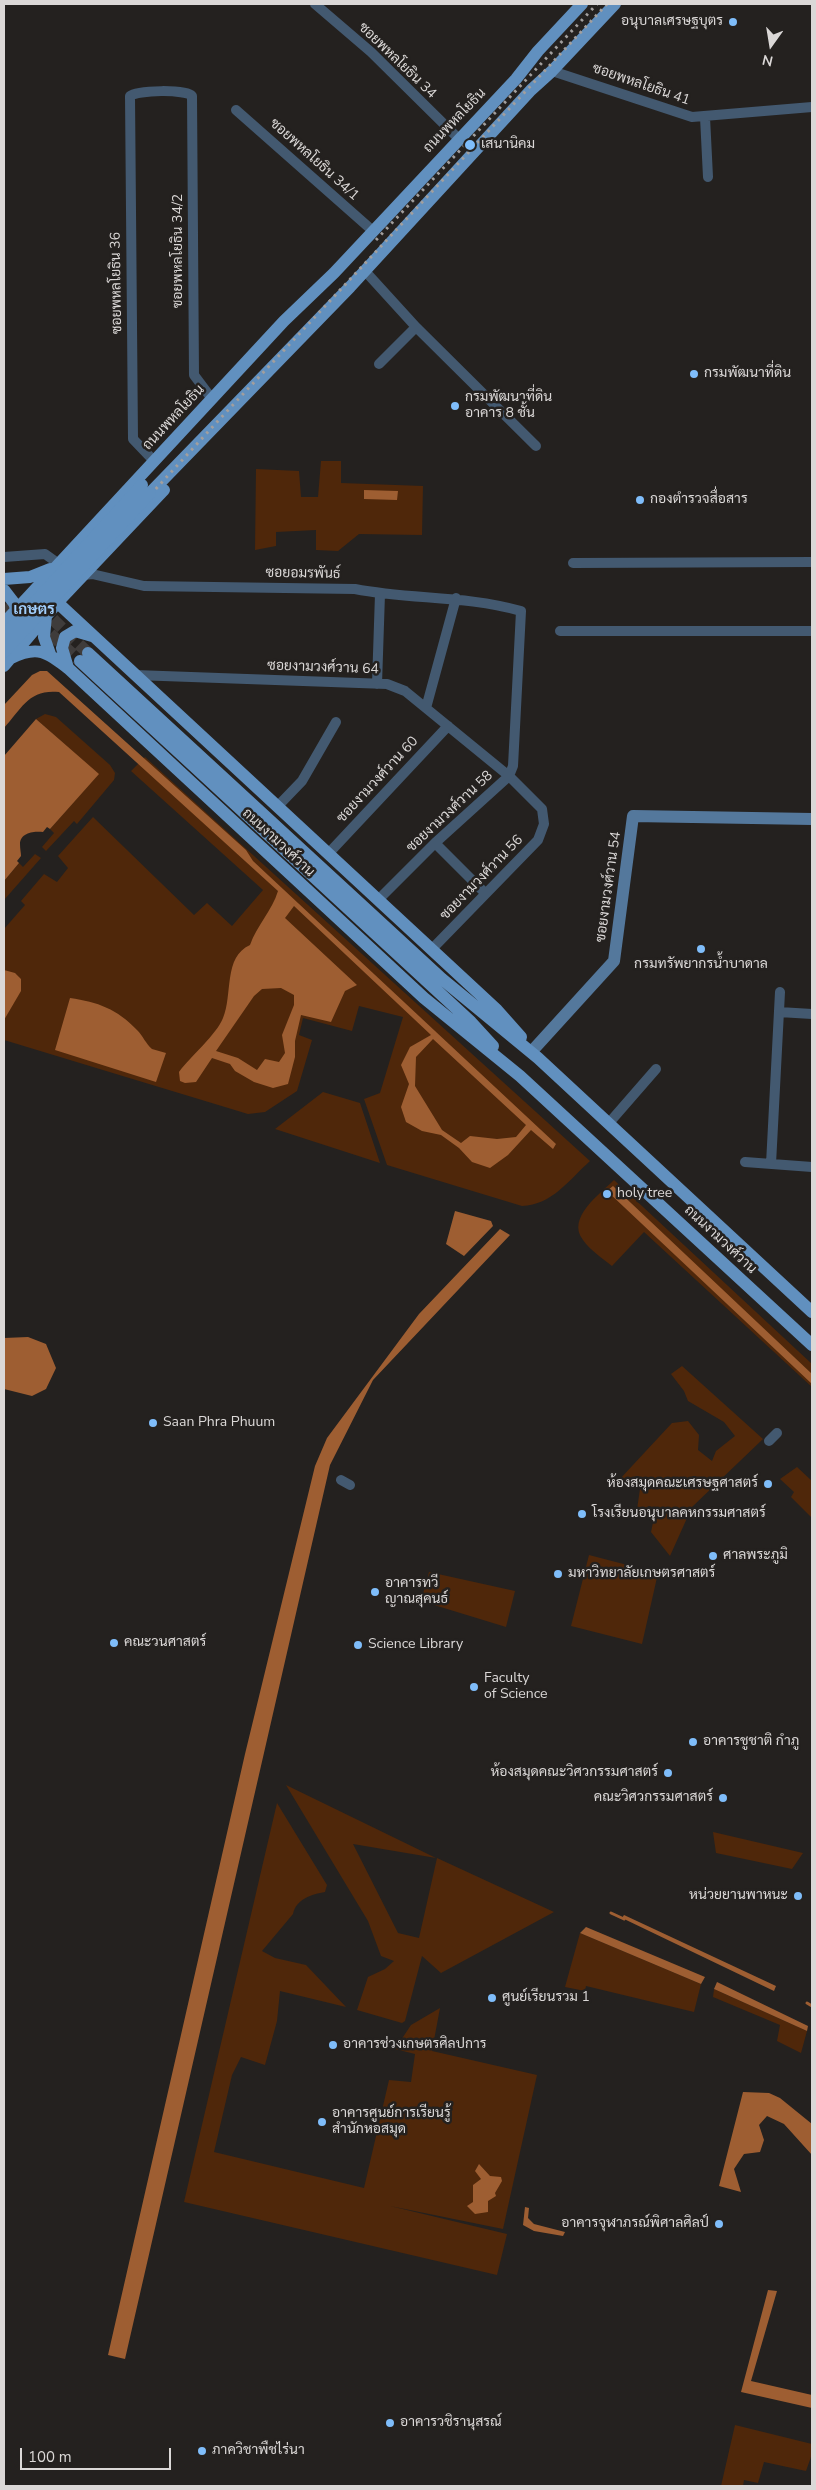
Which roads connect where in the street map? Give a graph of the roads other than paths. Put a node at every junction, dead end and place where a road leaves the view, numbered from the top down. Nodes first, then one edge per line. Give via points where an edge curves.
1 (318, 4) edge
2 (582, 4) edge
3 (591, 4) edge
4 (604, 4) edge
5 (615, 4) edge
6 (552, 71) junction
7 (516, 79) junction
8 (531, 90) junction
9 (192, 96) joint
10 (812, 108) edge
11 (236, 110) dead end
12 (705, 117) junction
13 (459, 139) junction
14 (708, 177) dead end
15 (373, 231) junction
16 (364, 271) junction
17 (334, 273) junction
18 (350, 287) junction
19 (416, 327) junction
20 (379, 364) dead end
21 (212, 399) junction
22 (536, 446) dead end
23 (154, 461) junction
24 (146, 489) junction
25 (88, 532) junction
26 (107, 550) junction
27 (4, 557) edge
28 (812, 562) edge
29 (574, 563) dead end
30 (58, 565) junction
31 (84, 575) junction
32 (4, 579) edge
33 (38, 585) junction
34 (4, 590) edge
35 (380, 594) junction
36 (456, 598) junction
37 (50, 605) junction
38 (521, 611) joint
39 (18, 615) junction
40 (4, 623) edge
41 (4, 629) edge
42 (560, 631) dead end
43 (812, 631) edge
44 (4, 636) edge
45 (96, 639) junction
46 (50, 654) junction
47 (9, 656) edge
48 (69, 669) junction
49 (134, 675) junction
50 (377, 684) junction
51 (426, 708) junction
52 (336, 722) dead end
53 (448, 726) junction
54 (509, 776) junction
55 (277, 807) junction
56 (812, 819) edge
57 (435, 844) junction
58 (328, 854) junction
59 (485, 893) junction
60 (378, 900) junction
61 (432, 949) junction
62 (780, 992) dead end
63 (779, 1012) junction
64 (812, 1014) edge
65 (535, 1054) junction
66 (656, 1069) dead end
67 (520, 1076) junction
68 (609, 1123) junction
69 (745, 1162) dead end
70 (771, 1164) junction
71 (812, 1167) edge
72 (812, 1312) edge
73 (812, 1344) edge
74 (777, 1433) dead end
75 (769, 1442) dead end
76 (340, 1480) dead end
77 (350, 1485) dead end

1 - 13 street, ซอยพหลโยธิน 34
2 - 7 main road, ถนนพหลโยธิน
3 - 7 main road, ถนนพหลโยธิน via 539,60
4 - 8 main road, ถนนพหลโยธิน via 546,67
5 - 6 main road, ถนนพหลโยธิน
6 - 8 main road, ถนนพหลโยธิน
6 - 12 street, ซอยพหลโยธิน 41 via 692,117
7 - 13 main road, ถนนพหลโยธิน
8 - 16 main road, ถนนพหลโยธิน
9 - 21 street, ซอยพหลโยธิน 34/2 via 194,375
9 - 23 street, ซอยพหลโยธิน 36 via 185,92 137,92 130,96 133,439
10 - 12 street, ซอยพหลโยธิน 41
11 - 15 street, ซอยพหลโยธิน 34/1
12 - 14 street
13 - 15 main road, ถนนพหลโยธิน
15 - 17 main road, ถนนพหลโยธิน
16 - 18 main road, ถนนพหลโยธิน
16 - 19 street
17 - 21 main road, ถนนพหลโยธิน via 284,321
17 - 24 main road, ถนนพหลโยธิน
18 - 24 main road, ถนนพหลโยธิน
18 - 26 main road, ถนนพหลโยธิน
19 - 20 street
19 - 22 street
21 - 23 main road, ถนนพหลโยธิน
23 - 25 main road, ถนนพหลโยธิน
24 - 44 main road, ถนนพหลโยธิน, bridge
24 - 47 main road, ถนนพหลโยธิน, bridge
25 - 26 main road
25 - 30 main road, ถนนพหลโยธิน
26 - 31 main road, ถนนพหลโยธิน
27 - 30 street via 45,554
28 - 29 street
30 - 32 main road via 30,577
30 - 33 main road, ถนนพหลโยธิน
30 - 37 main road
31 - 35 street, ซอยอมรพันธ์ via 144,586 355,589
31 - 37 main road, ถนนพหลโยธิน
32 - 33 main road
33 - 37 main road
33 - 39 main road, ถนนพหลโยธิน
34 - 39 main road
35 - 36 street, ซอยอมรพันธ์
35 - 50 street
36 - 38 street, ซอยอมรพันธ์
36 - 51 street
37 - 39 main road
37 - 45 main road, ถนนงามวงศ์วาน
37 - 46 main road via 44,636
37 - 47 main road, ถนนพหลโยธิน
38 - 54 street, ซอยงามวงศ์วาน 58 via 513,766
39 - 40 main road, ถนนพหลโยธิน
39 - 41 main road
39 - 47 main road
42 - 43 street
45 - 48 main road via 81,631 65,637 62,648
45 - 49 main road, ถนนงามวงศ์วาน
46 - 47 main road via 26,651
46 - 48 main road, ถนนงามวงศ์วาน
48 - 67 main road, ถนนงามวงศ์วาน via 424,998
49 - 50 street, ซอยงามวงศ์วาน 64
49 - 55 main road, ถนนงามวงศ์วาน
50 - 51 street, ซอยงามวงศ์วาน 64 via 405,690
51 - 53 street, ซอยงามวงศ์วาน 64
52 - 55 street via 302,781
53 - 54 street, ซอยงามวงศ์วาน 64
53 - 58 street, ซอยงามวงศ์วาน 60
54 - 57 street, ซอยงามวงศ์วาน 58
54 - 59 street, ซอยงามวงศ์วาน 56 via 542,809 544,824 538,840
55 - 58 main road, ถนนงามวงศ์วาน
56 - 65 street, ซอยงามวงศ์วาน 54 via 633,816 614,961
57 - 59 street
57 - 60 street, ซอยงามวงศ์วาน 58
58 - 60 main road, ถนนงามวงศ์วาน
59 - 61 street, ซอยงามวงศ์วาน 56
60 - 61 main road, ถนนงามวงศ์วาน
61 - 65 main road, ถนนงามวงศ์วาน via 497,1010
62 - 63 street
63 - 64 street
63 - 70 street
65 - 67 main road, ถนนงามวงศ์วาน via 442,979 84,657 471,1022
65 - 68 main road, ถนนงามวงศ์วาน
66 - 68 street
67 - 73 main road, ถนนงามวงศ์วาน
68 - 72 main road, ถนนงามวงศ์วาน
69 - 70 street
70 - 71 street
74 - 75 street
76 - 77 street

